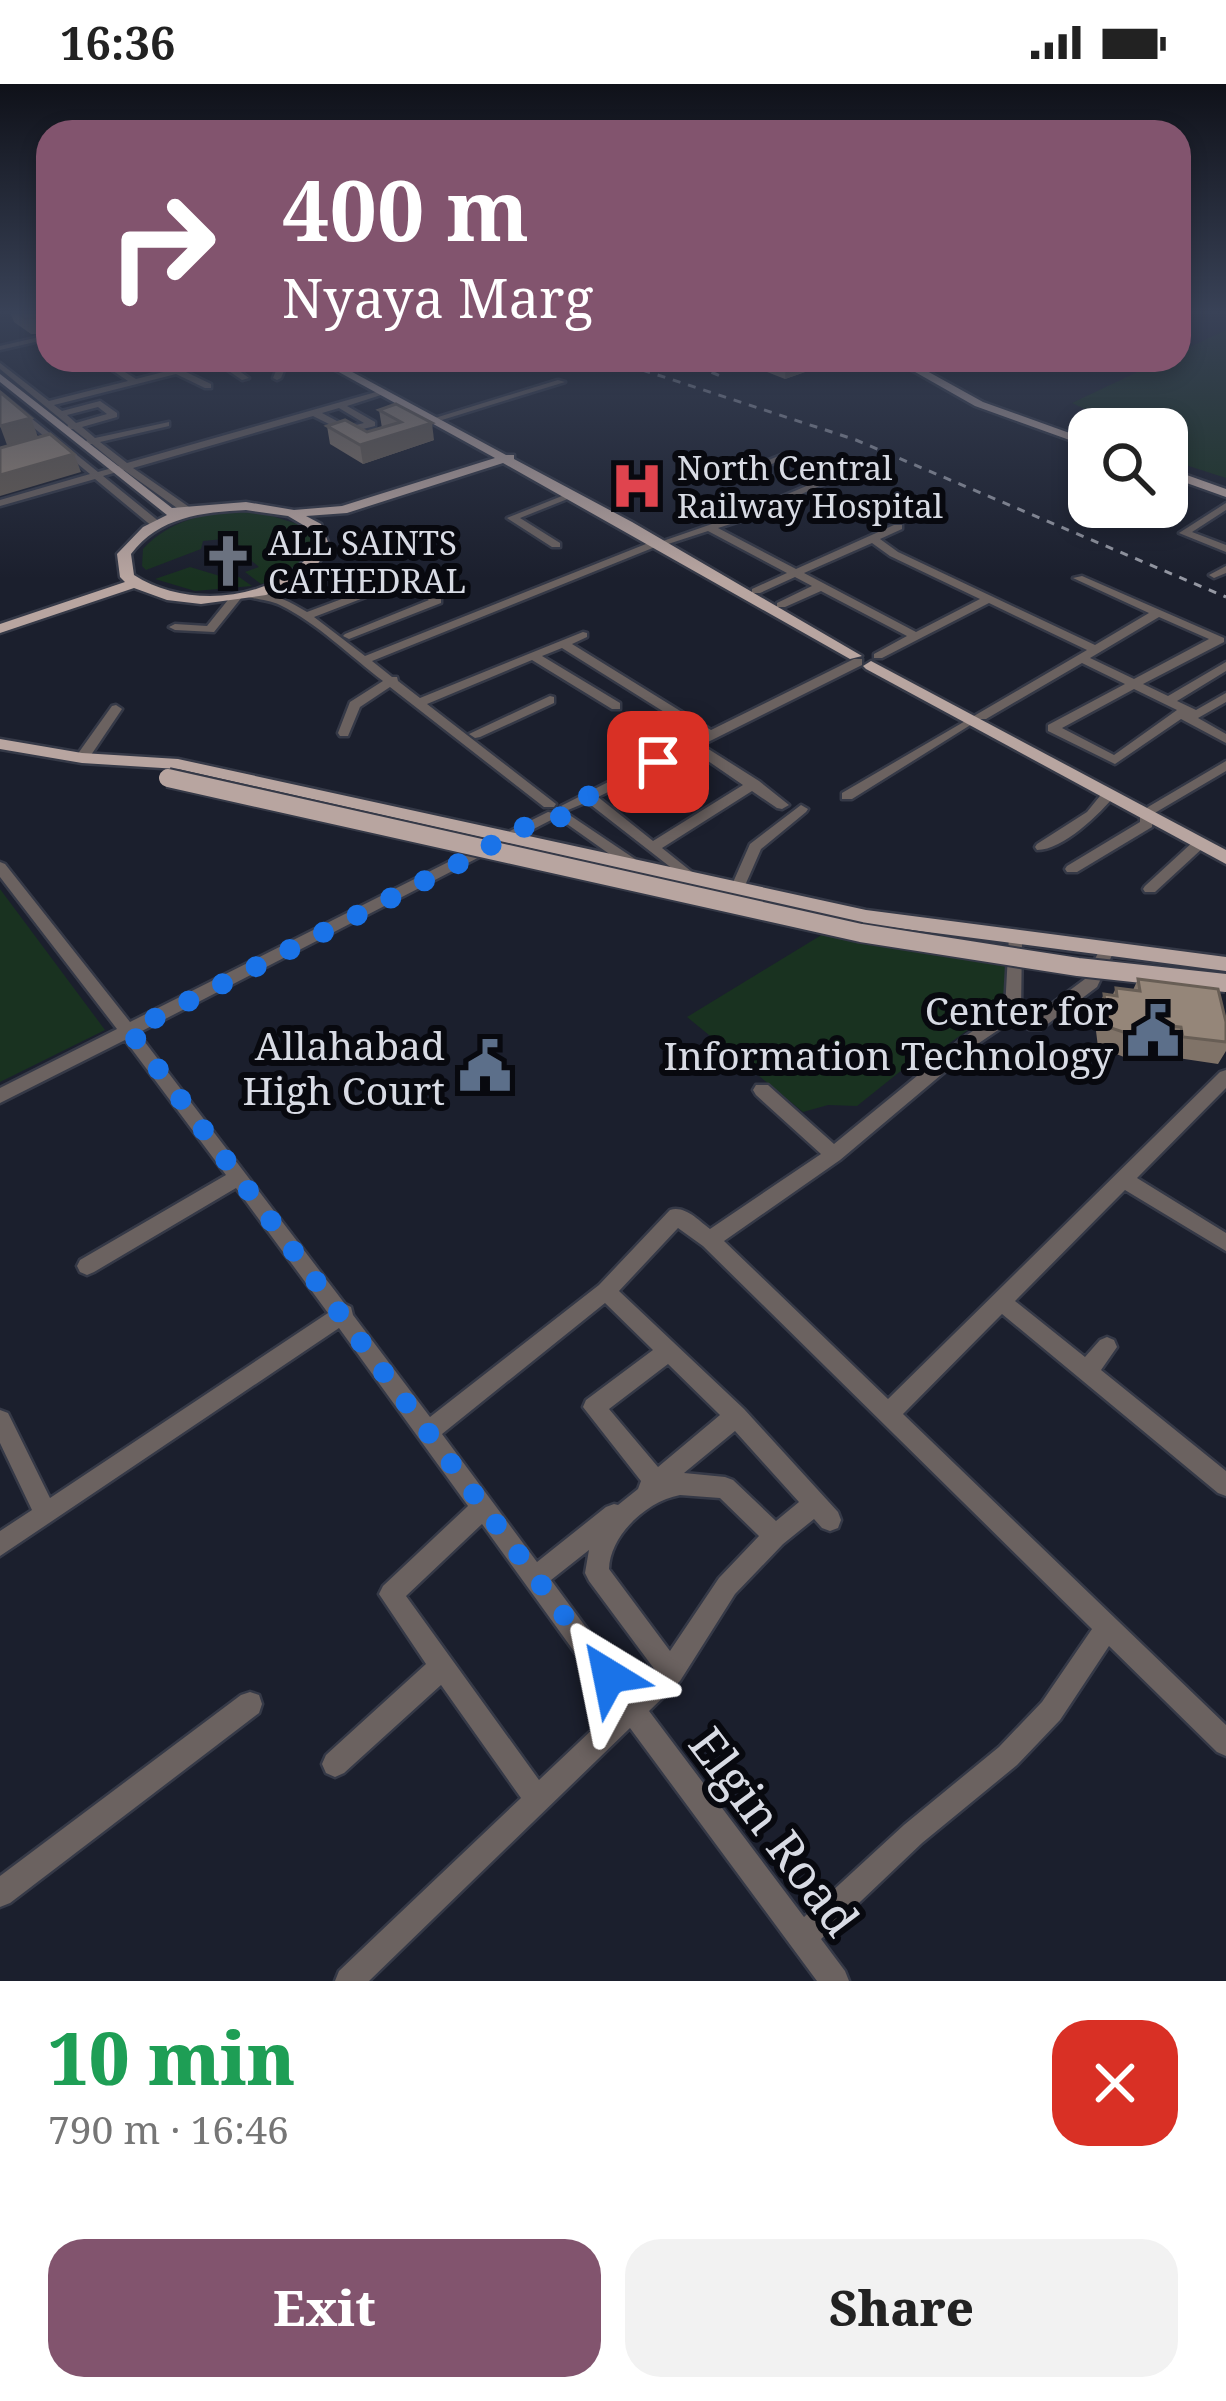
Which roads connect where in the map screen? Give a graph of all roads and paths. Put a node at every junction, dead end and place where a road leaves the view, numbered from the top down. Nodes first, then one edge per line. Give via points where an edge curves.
1 (27, 403) edge
2 (30, 403) edge
3 (52, 403) edge
4 (348, 403) edge
5 (402, 403) edge
6 (410, 403) edge
7 (491, 403) edge
8 (985, 403) edge
9 (339, 405) junction
10 (34, 407) junction
11 (313, 412) junction
12 (0, 416) edge
13 (439, 418) junction
14 (166, 424) dead end
15 (1068, 434) edge
16 (87, 442) junction
17 (784, 457) dead end
18 (510, 458) junction
19 (110, 471) junction
20 (739, 474) dead end
21 (1188, 476) edge
22 (819, 484) dead end
23 (1226, 490) edge
24 (570, 496) junction
25 (0, 503) edge
26 (1226, 506) edge
27 (196, 510) junction
28 (344, 510) junction
29 (291, 513) junction
30 (158, 524) junction
31 (708, 526) junction
32 (898, 527) dead end
33 (320, 532) junction
34 (872, 538) junction
35 (662, 542) junction
36 (556, 545) dead end
37 (1226, 549) edge
38 (796, 572) junction
39 (1078, 578) dead end
40 (293, 579) junction
41 (134, 583) junction
42 (822, 586) junction
43 (756, 591) junction
44 (242, 596) junction
45 (988, 599) junction
46 (781, 605) junction
47 (1158, 613) junction
48 (311, 614) junction
49 (175, 627) dead end
50 (0, 629) edge
51 (583, 635) dead end
52 (349, 636) junction
53 (917, 637) junction
54 (1222, 641) edge
55 (563, 644) junction
56 (1097, 650) junction
57 (533, 656) junction
58 (368, 658) junction
59 (1082, 658) junction
60 (867, 659) junction
61 (1226, 666) edge
62 (393, 680) junction
63 (1130, 686) junction
64 (1226, 697) edge
65 (550, 700) dead end
66 (424, 701) junction
67 (1168, 701) junction
68 (616, 706) dead end
69 (116, 709) dead end
70 (1184, 712) junction
71 (978, 717) junction
72 (344, 733) dead end
73 (475, 734) junction
74 (710, 736) junction
75 (1226, 739) edge
76 (692, 744) junction
77 (0, 748) edge
78 (82, 758) junction
79 (1226, 765) edge
80 (164, 772) junction
81 (754, 784) junction
82 (1109, 794) junction
83 (590, 796) junction
84 (847, 796) dead end
85 (782, 805) dead end
86 (557, 809) junction
87 (801, 809) dead end
88 (1150, 813) junction
89 (505, 835) junction
90 (1200, 843) junction
91 (653, 847) junction
92 (1042, 848) dead end
93 (481, 852) junction
94 (1226, 854) edge
95 (630, 862) junction
96 (0, 867) edge
97 (1072, 868) dead end
98 (687, 875) junction
99 (738, 887) junction
100 (1150, 889) dead end
101 (1014, 940) junction
102 (1106, 951) junction
103 (1016, 964) junction
104 (1226, 964) edge
105 (1096, 977) junction
106 (1226, 982) edge
107 (1013, 1012) junction
108 (130, 1031) junction
109 (1226, 1077) edge
110 (762, 1090) dead end
111 (0, 1096) edge
112 (834, 1155) junction
113 (237, 1178) junction
114 (1124, 1179) junction
115 (710, 1240) junction
116 (1226, 1243) edge
117 (87, 1266) dead end
118 (606, 1291) junction
119 (1002, 1302) junction
120 (344, 1313) junction
121 (1107, 1347) dead end
122 (669, 1351) junction
123 (1087, 1371) junction
124 (889, 1413) junction
125 (736, 1416) junction
126 (0, 1420) edge
127 (430, 1430) junction
128 (656, 1483) junction
129 (1226, 1485) edge
130 (482, 1508) junction
131 (46, 1514) junction
132 (775, 1536) junction
133 (0, 1545) edge
134 (538, 1576) junction
135 (1107, 1627) junction
136 (442, 1666) junction
137 (671, 1672) junction
138 (250, 1704) dead end
139 (632, 1708) junction
140 (1226, 1743) edge
141 (335, 1763) dead end
142 (537, 1799) junction
143 (0, 1894) edge
144 (802, 1938) junction
145 (349, 1981) edge
146 (835, 1981) edge

1 - 10 main road
2 - 10 street
3 - 10 street
4 - 9 street
5 - 18 main road
6 - 13 main road
7 - 13 street
8 - 15 main road
9 - 11 street
9 - 11 street via 372,424 347,430
10 - 12 street
10 - 16 main road
10 - 19 main road
11 - 19 street
13 - 18 main road
14 - 16 street
16 - 19 main road
17 - 20 street
18 - 24 main road
18 - 28 main road
18 - 35 main road
19 - 25 street
19 - 27 main road via 169,512
19 - 30 main road via 160,515
21 - 23 main road
22 - 31 street
24 - 35 main road
24 - 36 street via 512,518
26 - 37 street via 1184,533
27 - 29 main road
27 - 30 main road
28 - 29 main road
28 - 33 main road
29 - 33 main road
30 - 41 main road via 124,554
31 - 35 street
31 - 38 street
32 - 34 street
33 - 40 main road via 320,555
34 - 38 street
34 - 45 street
35 - 43 main road
35 - 58 street
35 - 60 main road
38 - 42 street
38 - 43 street
39 - 47 street
40 - 44 main road
40 - 48 street via 288,595
41 - 44 main road via 169,597
41 - 50 main road
42 - 46 street
42 - 53 street
43 - 46 main road
44 - 48 street via 278,599
44 - 49 street via 210,630
45 - 53 street
45 - 56 street
46 - 60 main road
47 - 54 street
47 - 56 street
48 - 52 street
48 - 52 street via 406,578 437,602
48 - 58 street
51 - 55 street
52 - 58 street
53 - 60 street
54 - 63 street
55 - 57 street
55 - 74 street
56 - 59 street
57 - 66 street
57 - 68 street
58 - 62 street
58 - 66 street
59 - 63 street
59 - 71 street
60 - 71 main road
60 - 74 street
61 - 67 street
62 - 66 street
62 - 72 street via 354,705
63 - 67 street
63 - 70 street via 1052,728 1115,760
64 - 70 street via 1196,715
65 - 73 street
66 - 73 street
66 - 86 street
67 - 70 street
69 - 78 street
70 - 75 street
71 - 82 main road
71 - 84 street
71 - 88 main road
73 - 86 street
74 - 76 street
76 - 81 street
76 - 83 street
77 - 78 main road
77 - 80 main road
78 - 80 main road
79 - 88 street
80 - 89 main road via 178,764
80 - 93 main road via 163,784
80 - 106 main road, bridge via 844,929 1078,968
81 - 85 street
81 - 91 street
82 - 88 main road
82 - 92 street
83 - 86 street
83 - 91 street
86 - 89 street
86 - 95 street
87 - 99 street via 755,847
88 - 90 main road
88 - 94 main road
88 - 97 street via 1147,824
89 - 93 street
89 - 95 main road
90 - 94 main road
90 - 100 street
91 - 98 street
93 - 103 main road via 851,938
93 - 108 street
95 - 98 main road
96 - 108 street, Elgin Road
98 - 99 main road
99 - 101 main road
101 - 102 main road
101 - 103 street
102 - 104 main road
102 - 105 street
103 - 105 main road
103 - 107 street
105 - 106 main road
105 - 107 street via 1035,1025
107 - 112 street
108 - 111 street
108 - 113 street, Elgin Road
109 - 114 street
110 - 112 street
112 - 115 street
113 - 117 street
113 - 120 street, Elgin Road
114 - 116 street
114 - 119 street
115 - 118 street via 677,1216
115 - 124 street
118 - 122 street
118 - 127 street
119 - 123 street
119 - 124 street
120 - 127 street, Elgin Road
120 - 131 street
121 - 123 street
122 - 125 street
122 - 128 street via 594,1407
123 - 129 street
124 - 135 street
125 - 128 street
125 - 132 street via 823,1512
126 - 131 street
127 - 130 street, Elgin Road
128 - 134 street
130 - 134 street, Elgin Road
130 - 136 street via 392,1594
131 - 133 street
132 - 137 street via 727,1586
132 - 137 street via 724,1488 700,1485 667,1486 609,1531 597,1573
134 - 139 street, Elgin Road
135 - 140 street
135 - 144 street via 1051,1711 1008,1756
136 - 141 street
136 - 142 street
137 - 139 street
138 - 143 street
139 - 142 street
139 - 144 street, Elgin Road
142 - 145 street
144 - 146 street, Elgin Road

